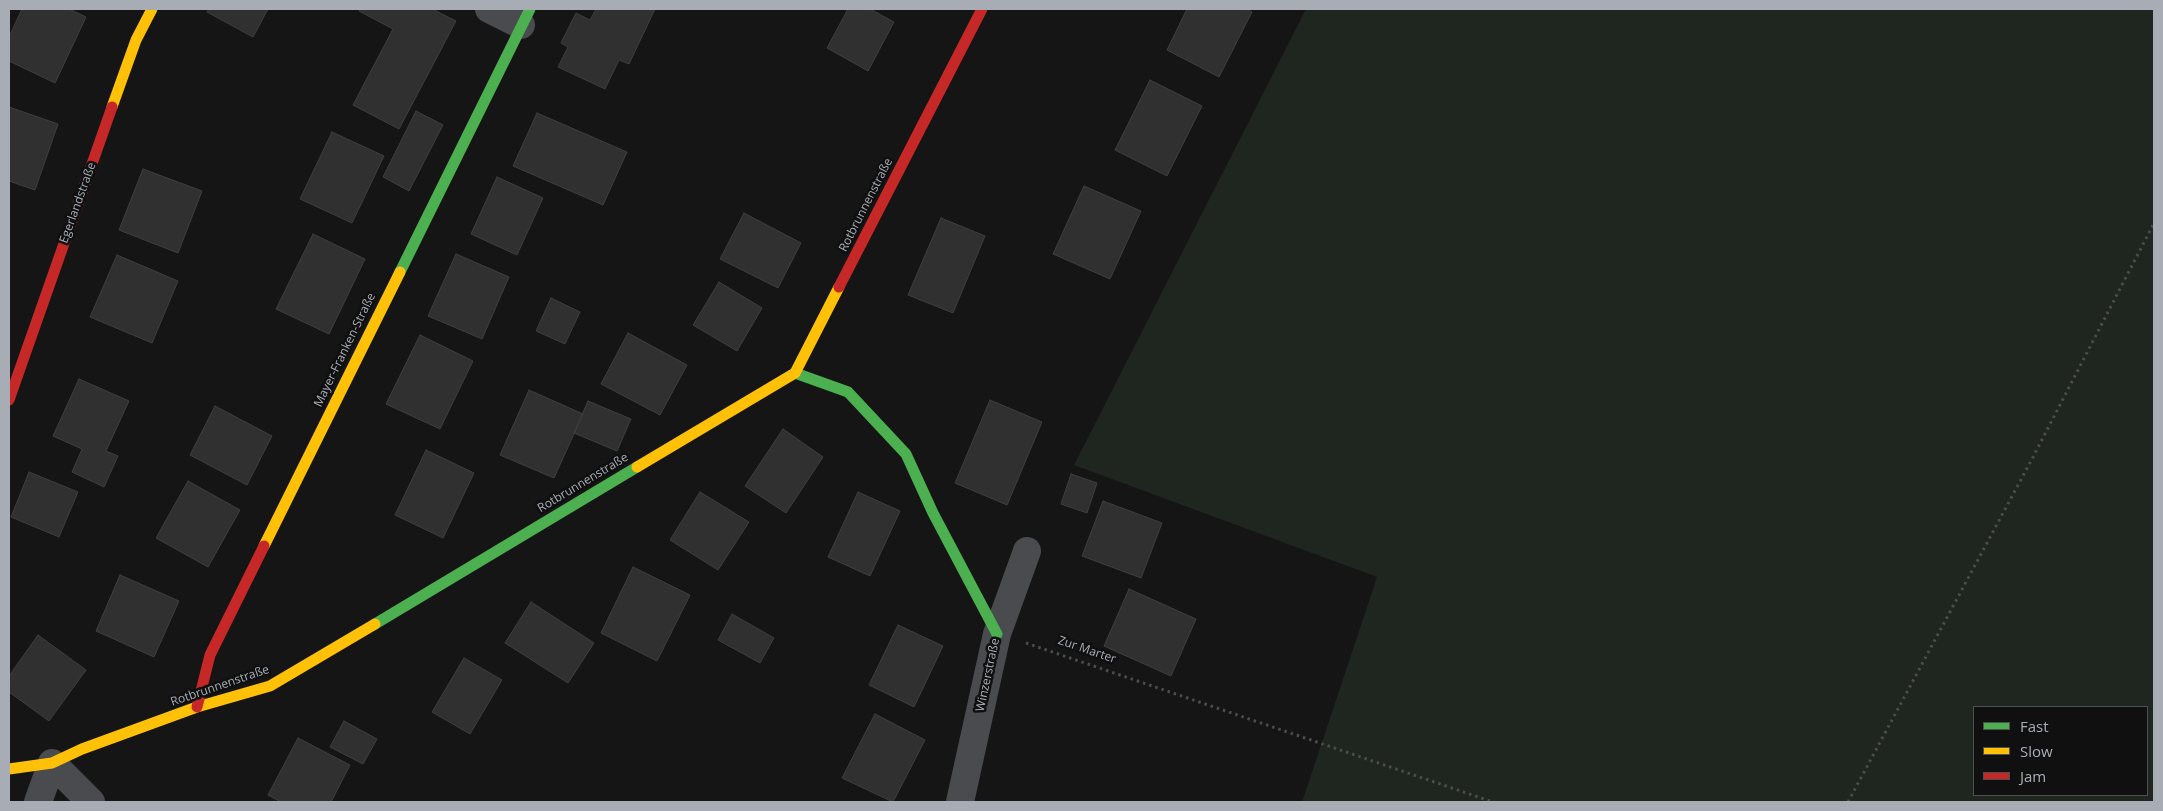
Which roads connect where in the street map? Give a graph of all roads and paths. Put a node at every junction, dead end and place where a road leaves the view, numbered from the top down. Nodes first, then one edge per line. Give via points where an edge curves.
1 (152, 9) edge
2 (489, 9) edge
3 (982, 9) edge
4 (525, 17) edge
5 (2154, 224) edge
6 (795, 372) junction
7 (9, 400) edge
8 (1027, 551) dead end
9 (997, 634) junction
10 (197, 707) junction
11 (52, 763) junction
12 (9, 769) edge
13 (38, 802) edge
14 (91, 802) edge
15 (960, 802) edge
16 (1493, 802) edge
17 (1848, 802) edge

1 - 7 street, Egerlandstraße via 136,40
2 - 4 street
3 - 6 street, Rotbrunnenstraße
4 - 10 street, Mayer-Franken-Straße via 210,655
5 - 17 path
6 - 9 street via 848,392 906,454 933,513
6 - 10 street, Rotbrunnenstraße via 270,686
8 - 9 street, Winzerstraße
9 - 15 street, Winzerstraße
9 - 16 path, Zur Marter
10 - 11 street, Rotbrunnenstraße
11 - 12 street, Rotbrunnenstraße
11 - 13 street
11 - 14 street

